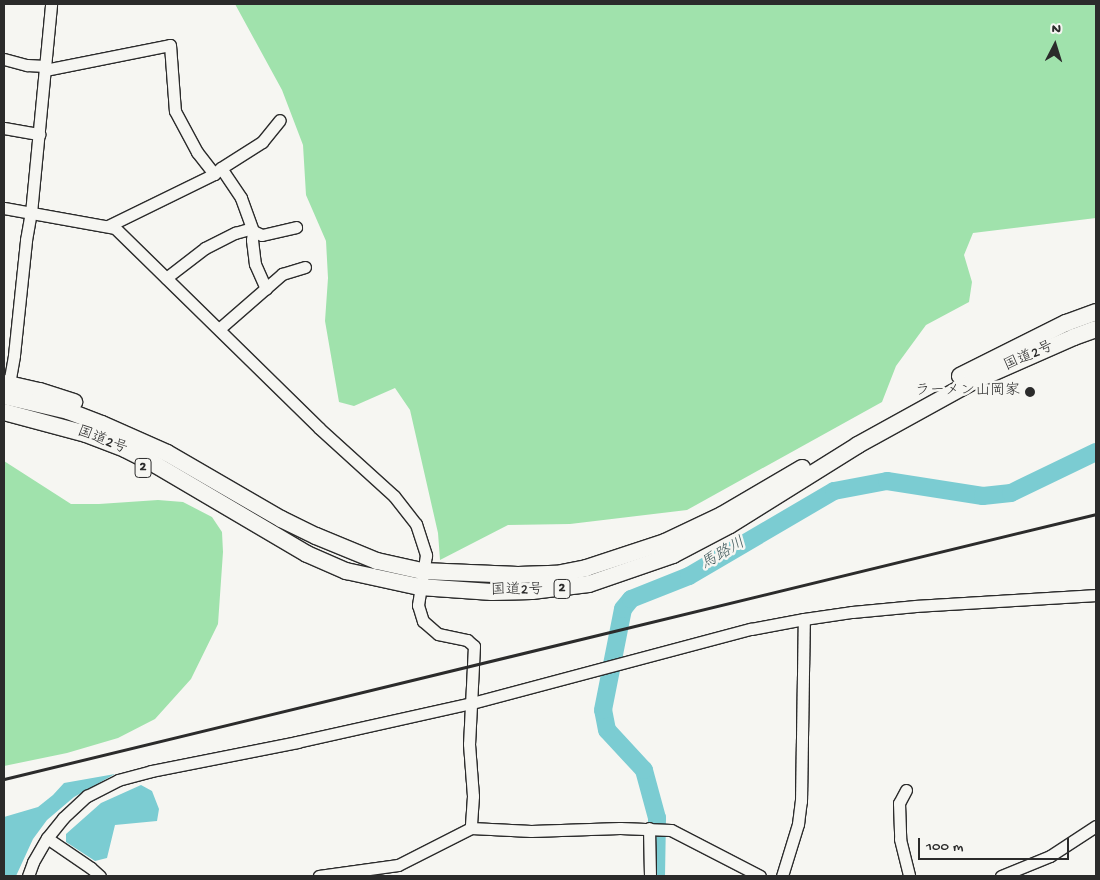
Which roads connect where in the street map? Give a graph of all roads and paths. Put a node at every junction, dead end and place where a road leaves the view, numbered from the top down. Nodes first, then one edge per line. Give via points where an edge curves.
1 (51, 4) edge
2 (4, 59) edge
3 (45, 68) junction
4 (280, 120) dead end
5 (4, 128) edge
6 (39, 134) junction
7 (218, 171) junction
8 (4, 208) edge
9 (31, 213) junction
10 (108, 226) junction
11 (296, 227) dead end
12 (253, 231) junction
13 (304, 267) dead end
14 (166, 278) junction
15 (266, 289) junction
16 (1096, 312) edge
17 (218, 329) junction
18 (1096, 329) edge
19 (5, 388) edge
20 (4, 412) edge
21 (4, 423) edge
22 (278, 527) junction
23 (422, 570) junction
24 (420, 588) junction
25 (1096, 596) edge
26 (804, 619) junction
27 (472, 703) junction
28 (906, 790) dead end
29 (1096, 826) edge
30 (471, 828) junction
31 (651, 828) junction
32 (47, 838) junction
33 (28, 876) edge
34 (100, 876) edge
35 (319, 876) edge
36 (650, 876) edge
37 (760, 876) edge
38 (782, 876) edge
39 (909, 876) edge
40 (1001, 876) edge

1 - 3 street
2 - 3 street
3 - 6 street
3 - 7 street via 170,45 175,110 197,152
4 - 7 street via 262,142
5 - 6 street
6 - 9 street
7 - 10 street
7 - 12 street via 241,198
8 - 9 street
9 - 10 street
9 - 19 street via 14,355
10 - 14 street via 115,228
11 - 12 street via 262,235
12 - 14 street via 235,233 206,248
12 - 15 street via 255,264
13 - 15 street via 282,274
14 - 17 street
15 - 17 street
16 - 23 highway, 国道2号 / 2 via 1066,323 963,374 722,515 665,542 586,568 556,574
17 - 23 street via 394,496 416,524 426,555
18 - 24 highway, 国道2号 / 2 via 972,382 858,446 730,525 673,555 589,584 559,589 492,592
19 - 22 highway, 国道2号 / 2 via 134,438 190,465
20 - 22 highway, 国道2号 / 2 via 78,431 125,449
21 - 22 highway, 2 via 55,434 125,460 256,528
22 - 23 highway, 国道2号 / 2 via 377,561
22 - 24 highway, 国道2号 / 2 via 307,554 346,571
23 - 24 street
24 - 27 street via 420,615 430,629 438,634 467,640 474,646
25 - 26 street via 916,606
26 - 27 street via 752,629
26 - 38 street via 800,814
27 - 30 street via 469,744 473,796
27 - 32 street via 118,780 87,796
28 - 39 street via 899,803 900,839
29 - 40 street via 1050,856
30 - 31 street via 559,831
30 - 35 street via 398,864
31 - 36 street
31 - 37 street via 683,835
32 - 33 street
32 - 34 street

